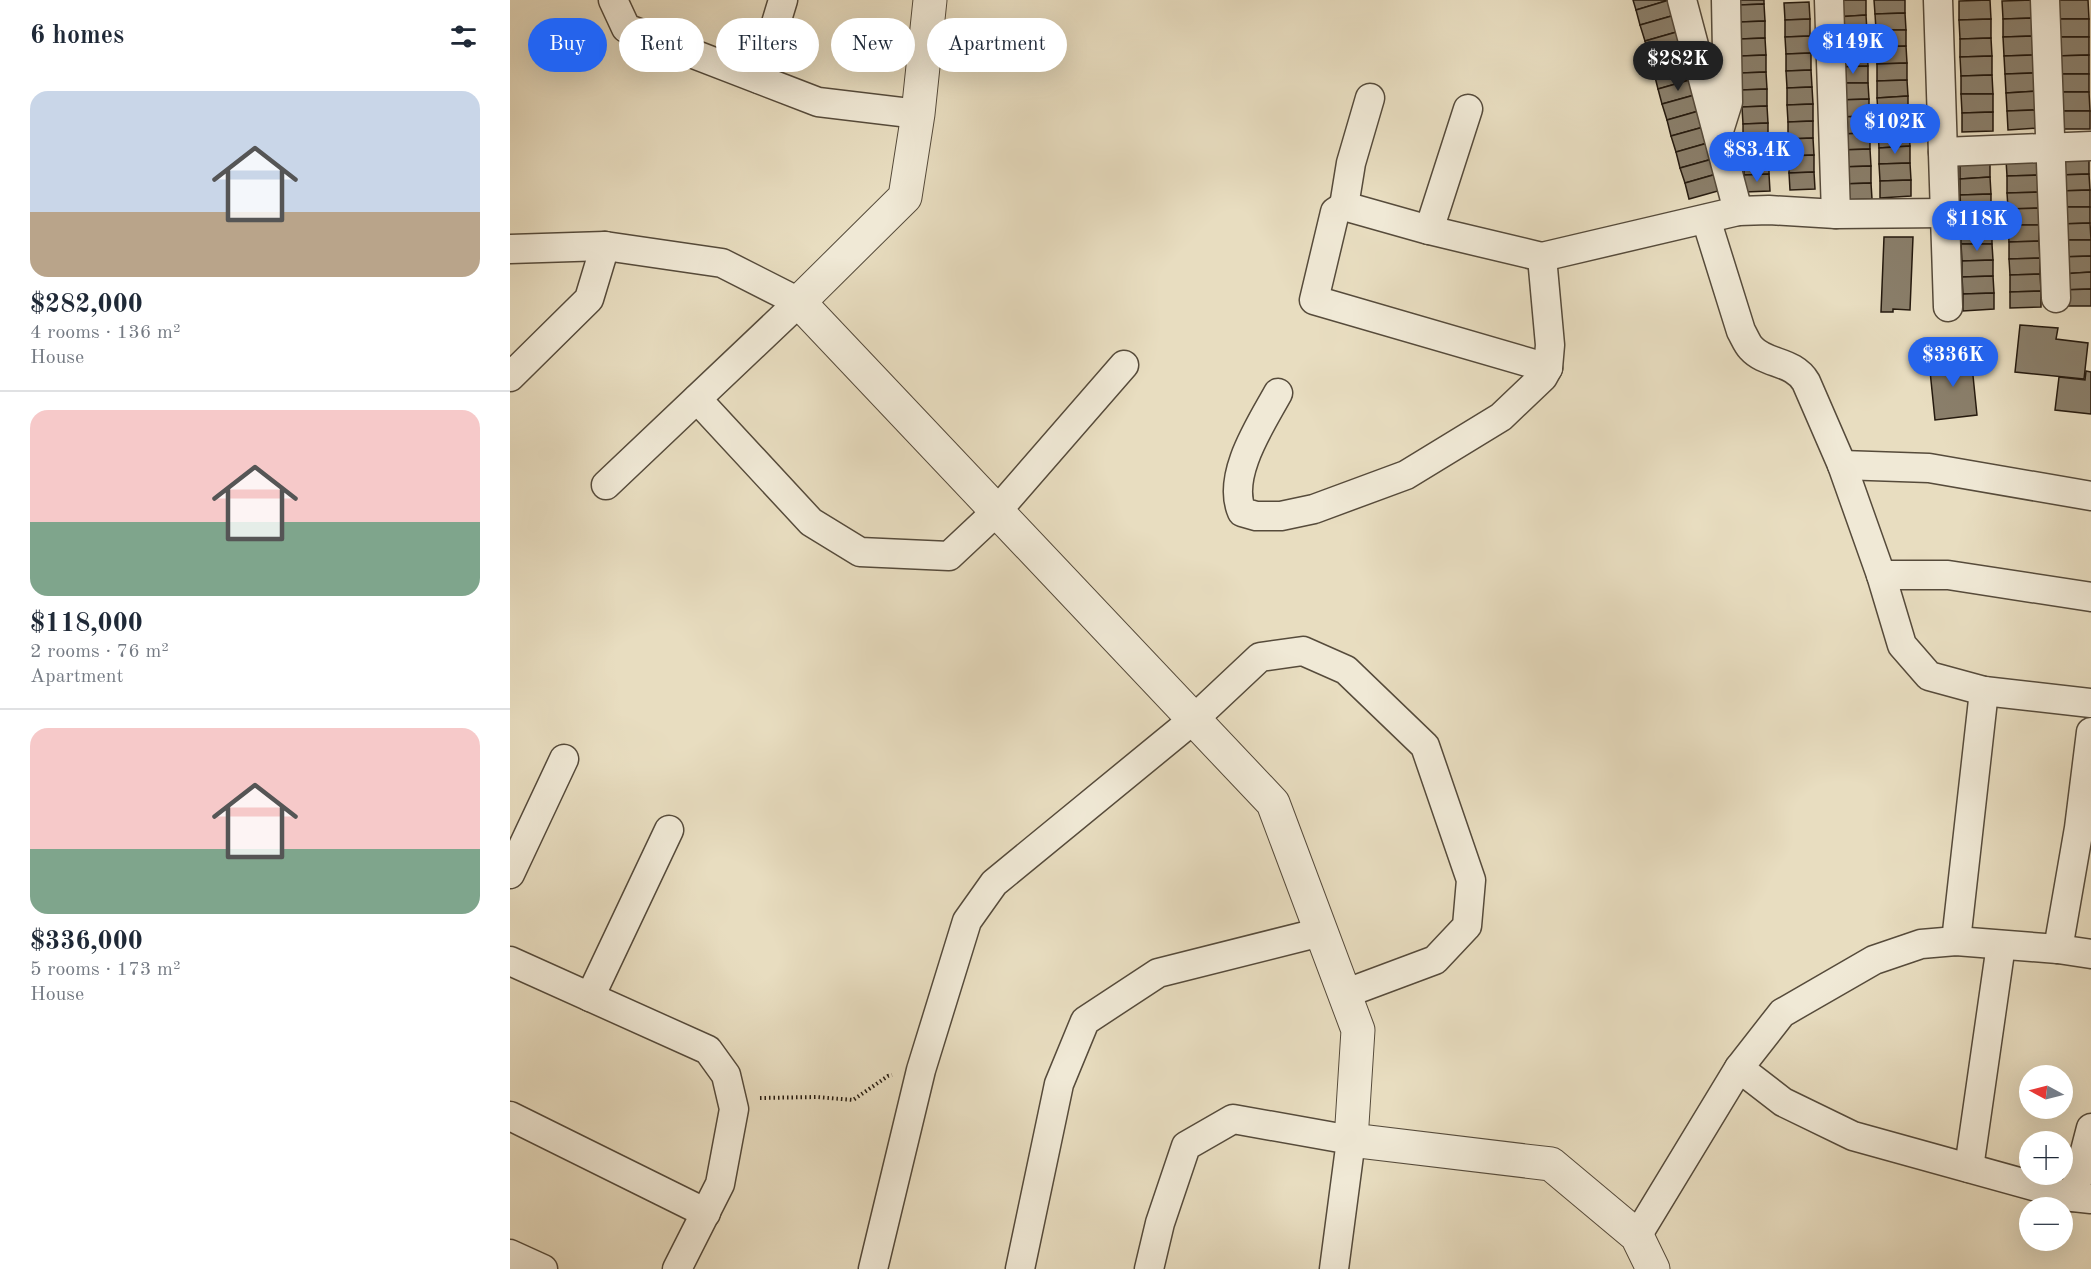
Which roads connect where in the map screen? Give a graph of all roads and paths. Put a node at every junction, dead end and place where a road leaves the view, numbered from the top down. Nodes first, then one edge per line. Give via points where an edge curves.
1 (613, 0) edge
2 (783, 0) edge
3 (930, 0) edge
4 (1682, 0) edge
5 (1726, 0) edge
6 (1829, 0) edge
7 (1938, 0) edge
8 (2045, 0) edge
9 (759, 79) junction
10 (1370, 99) dead end
11 (1468, 109) dead end
12 (918, 114) junction
13 (1718, 136) junction
14 (2091, 146) edge
15 (2050, 147) junction
16 (1943, 152) junction
17 (1344, 206) junction
18 (1738, 211) junction
19 (1945, 213) junction
20 (1836, 214) junction
21 (1706, 219) junction
22 (1429, 230) junction
23 (605, 246) junction
24 (510, 249) edge
25 (1542, 257) junction
26 (2056, 298) dead end
27 (799, 302) junction
28 (1948, 307) dead end
29 (1124, 365) dead end
30 (1548, 368) junction
31 (510, 377) edge
32 (1278, 393) dead end
33 (697, 399) junction
34 (1842, 465) junction
35 (606, 485) dead end
36 (2091, 496) edge
37 (997, 511) junction
38 (1881, 575) junction
39 (2091, 597) edge
40 (1984, 691) junction
41 (2091, 703) edge
42 (1194, 720) junction
43 (2091, 732) edge
44 (564, 759) dead end
45 (2085, 829) edge
46 (669, 830) dead end
47 (510, 873) edge
48 (1321, 932) junction
49 (1956, 941) junction
50 (2001, 945) junction
51 (2058, 949) junction
52 (2091, 954) edge
53 (510, 961) edge
54 (1344, 994) junction
55 (590, 997) junction
56 (1738, 1068) junction
57 (921, 1070) junction
58 (730, 1092) junction
59 (510, 1116) edge
60 (2091, 1128) edge
61 (1351, 1140) junction
62 (1969, 1168) junction
63 (2082, 1198) edge
64 (705, 1213) junction
65 (1637, 1236) junction
66 (510, 1254) edge
67 (543, 1269) edge
68 (677, 1269) edge
69 (873, 1269) edge
70 (1020, 1269) edge
71 (1149, 1269) edge
72 (1334, 1269) edge
73 (1653, 1269) edge

1 - 9 street via 626,28
2 - 9 street
3 - 12 street
4 - 13 street
5 - 13 street via 1728,102
6 - 20 street
7 - 16 street
8 - 15 street
9 - 12 street via 818,102
10 - 17 street
11 - 22 street
12 - 27 street via 905,197
13 - 18 street
14 - 15 street
15 - 16 street
15 - 26 street
16 - 19 street
17 - 22 street
17 - 30 street via 1335,212 1314,300
18 - 20 street
18 - 21 street
19 - 20 street
19 - 28 street
21 - 25 street
21 - 34 street via 1741,331 1750,348 1802,374
22 - 25 street
23 - 24 street
23 - 27 street via 722,263
23 - 31 street via 589,299
25 - 30 street via 1550,345
27 - 33 street
27 - 37 street
29 - 37 street
30 - 32 street via 1501,417 1406,475 1314,509 1281,516 1249,515 1239,505 1241,467
33 - 35 street
33 - 37 street via 811,522 860,552 949,556
34 - 36 street via 1929,468
34 - 38 street
37 - 42 street
38 - 39 street via 1948,575
38 - 40 street via 1902,645 1929,676
40 - 41 street
40 - 49 street
42 - 48 street via 1273,803
42 - 54 street via 1260,657 1303,651 1347,670 1425,746 1470,880 1467,926 1435,960
42 - 57 street via 994,883 967,921
43 - 45 street
44 - 47 street
45 - 51 street
46 - 55 street
48 - 54 street
48 - 70 street via 1158,973 1085,1021 1059,1084
49 - 50 street
49 - 56 street via 1921,944 1875,960 1792,1007 1782,1013
50 - 51 street
50 - 62 street
51 - 52 street
53 - 55 street
54 - 61 street via 1358,1030
55 - 58 street via 708,1050 726,1075
56 - 62 street via 1783,1102 1853,1136
56 - 65 street
57 - 58 path via 888,1076 853,1100 768,1099
57 - 69 street
58 - 64 street via 734,1109 720,1184
59 - 64 street
60 - 63 street
61 - 65 street via 1551,1164
61 - 71 street via 1233,1119 1186,1146
61 - 72 street
62 - 63 street
64 - 68 street
65 - 73 street
66 - 67 street

